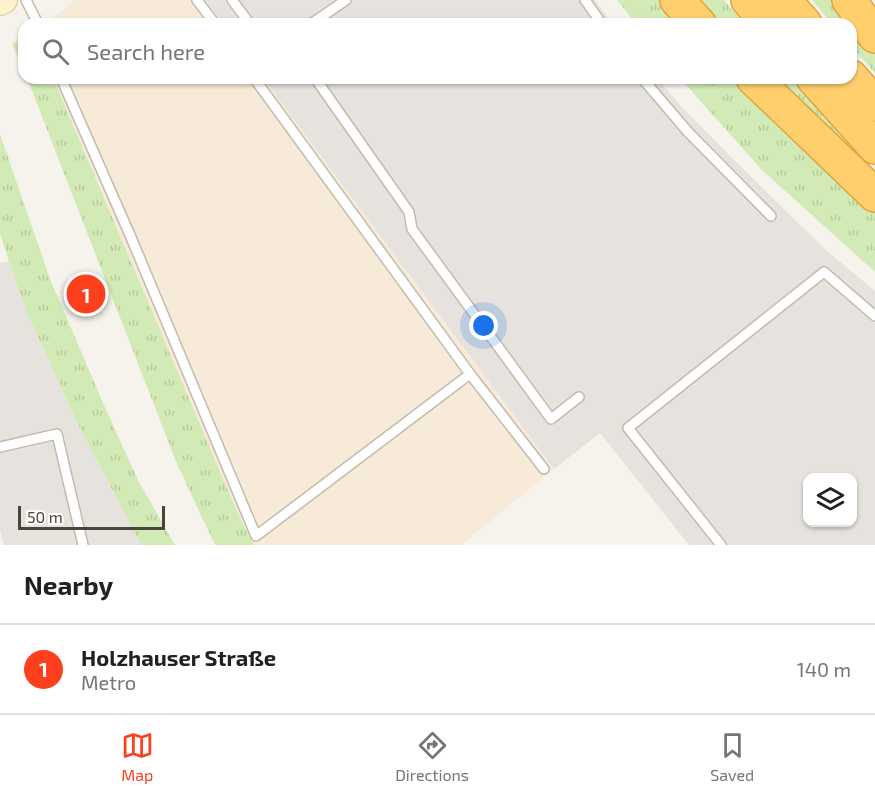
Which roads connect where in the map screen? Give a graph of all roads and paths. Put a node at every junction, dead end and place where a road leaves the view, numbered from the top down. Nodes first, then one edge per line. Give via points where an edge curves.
1 (4, 0) edge
2 (26, 0) edge
3 (197, 0) edge
4 (232, 0) edge
5 (346, 0) edge
6 (585, 0) edge
7 (677, 0) edge
8 (747, 0) edge
9 (784, 0) edge
10 (849, 0) edge
11 (0, 2) edge
12 (35, 18) edge
13 (210, 18) edge
14 (246, 18) edge
15 (320, 18) edge
16 (598, 18) edge
17 (694, 18) edge
18 (763, 18) edge
19 (800, 18) edge
20 (875, 36) edge
21 (64, 84) edge
22 (258, 84) edge
23 (319, 84) edge
24 (647, 84) edge
25 (759, 84) edge
26 (818, 84) edge
27 (857, 84) edge
28 (875, 104) edge
29 (875, 147) edge
30 (875, 195) edge
31 (771, 216) dead end
32 (875, 316) edge
33 (470, 374) junction
34 (579, 397) dead end
35 (0, 447) edge
36 (544, 469) dead end
37 (256, 536) junction
38 (83, 545) edge
39 (261, 545) edge
40 (721, 545) edge

1 - 11 main road
2 - 12 lane
3 - 13 lane
4 - 14 lane
5 - 15 lane
6 - 16 lane
7 - 17 highway
8 - 18 highway
9 - 19 highway
10 - 20 highway
21 - 37 lane
22 - 33 lane
23 - 34 lane via 410,212 412,229 551,419
24 - 31 lane via 688,132
25 - 30 highway
26 - 29 highway
27 - 28 highway
32 - 40 lane via 824,272 628,428
33 - 36 lane
33 - 37 lane
35 - 38 lane via 57,434
37 - 39 lane

